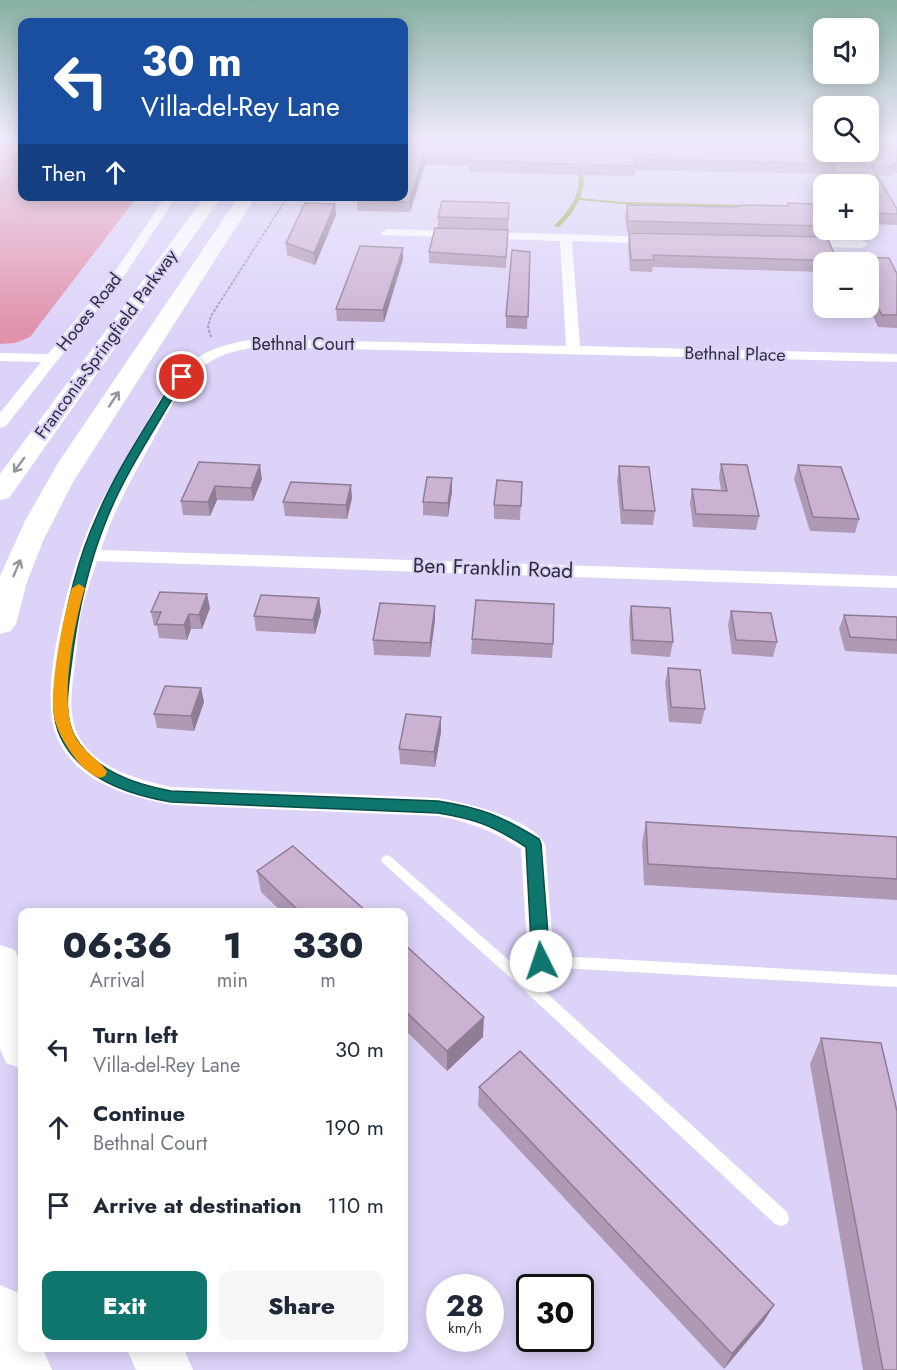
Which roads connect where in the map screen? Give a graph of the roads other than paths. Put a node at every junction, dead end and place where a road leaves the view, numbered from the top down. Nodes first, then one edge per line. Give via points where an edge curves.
1 (168, 202) edge
2 (210, 202) edge
3 (244, 202) edge
4 (387, 233) dead end
5 (566, 238) junction
6 (672, 240) edge
7 (790, 243) edge
8 (862, 244) dead end
9 (382, 345) joint
10 (573, 350) junction
11 (0, 357) edge
12 (52, 358) junction
13 (897, 358) edge
14 (0, 423) edge
15 (0, 492) edge
16 (89, 555) junction
17 (897, 582) edge
18 (0, 624) edge
19 (387, 860) dead end
20 (541, 961) junction
21 (0, 963) edge
22 (519, 977) junction
23 (897, 981) edge
24 (18, 1033) edge
25 (781, 1218) dead end
26 (0, 1312) edge
27 (156, 1352) edge
28 (24, 1370) edge
29 (165, 1370) edge

1 - 12 street, Hooes Road via 122,270
2 -> 15 main road, Franconia-Springfield Parkway
18 -> 3 main road, Franconia-Springfield Parkway via 13,578 50,498
4 - 5 street
5 - 6 street
5 - 10 street
7 - 8 street
9 - 10 street, Bethnal Place
9 - 16 street, Bethnal Court via 258,343 217,352 195,366 174,388 115,490
10 - 13 street, Bethnal Place
11 - 12 street
12 - 14 street, Hooes Road
16 - 17 street, Ben Franklin Road
16 - 20 street, Bethnal Court via 72,610 60,698 68,736 83,759 129,787 171,796 426,807 469,812 500,823 533,844
19 - 22 lane
20 - 22 lane
20 - 23 lane
21 - 24 main road
22 - 25 lane
26 - 28 main road
27 - 29 main road

